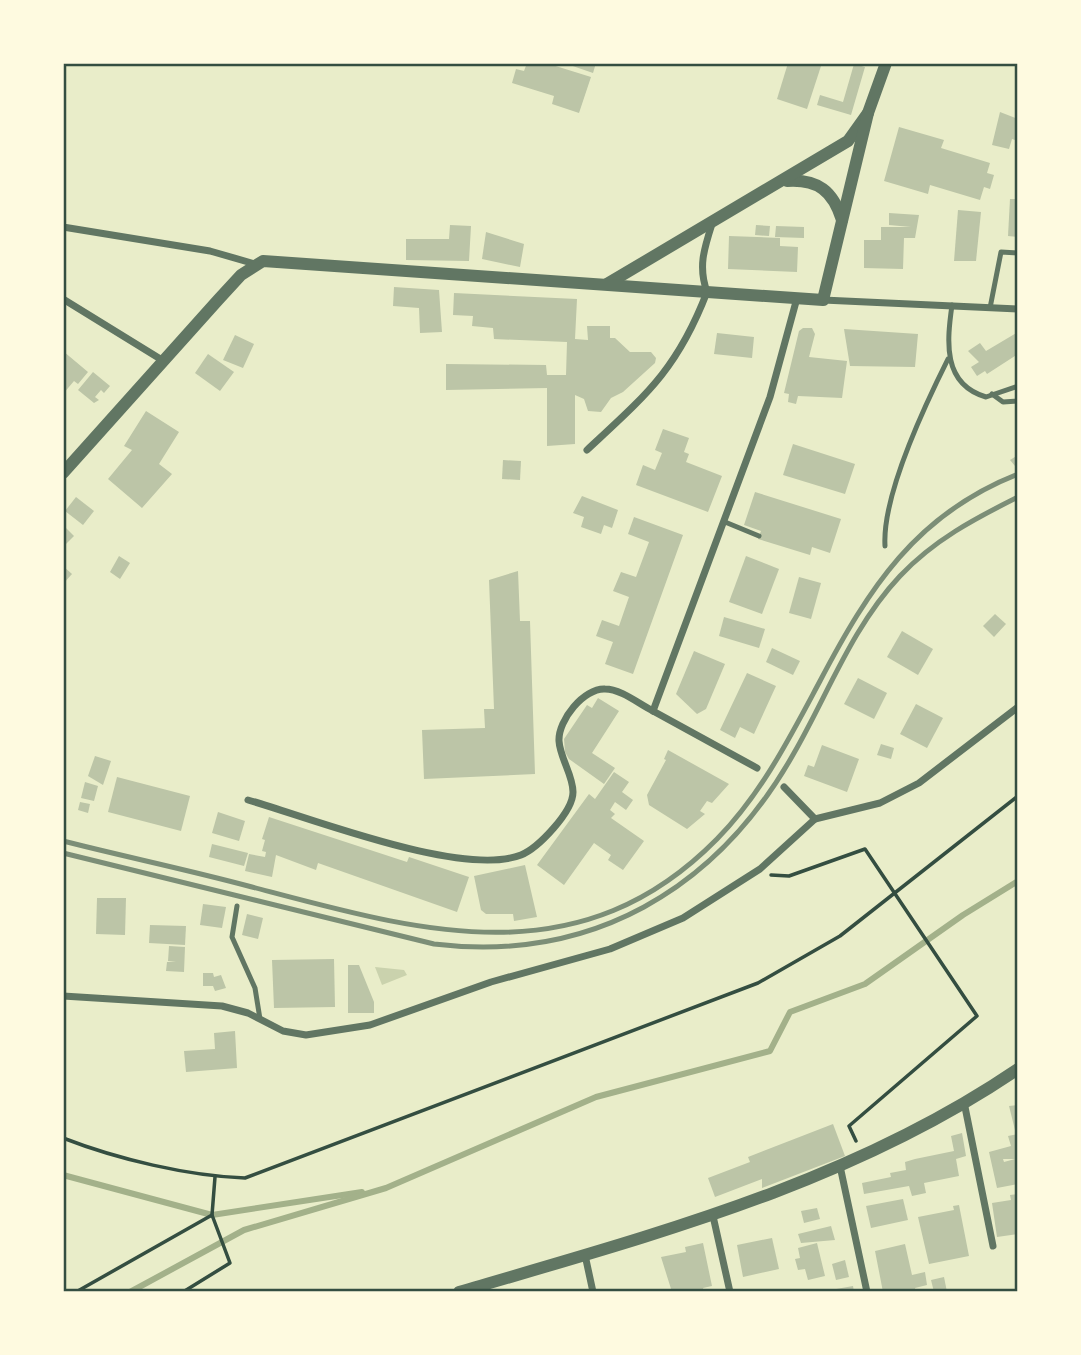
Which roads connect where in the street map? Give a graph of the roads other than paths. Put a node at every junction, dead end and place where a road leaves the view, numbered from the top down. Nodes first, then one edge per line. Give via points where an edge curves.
1 (886, 63) edge
2 (869, 113) junction
3 (783, 181) junction
4 (842, 220) junction
5 (712, 224) junction
6 (63, 227) edge
7 (1018, 253) edge
8 (255, 264) junction
9 (606, 285) junction
10 (707, 292) junction
11 (797, 298) junction
12 (63, 299) edge
13 (823, 300) junction
14 (952, 305) junction
15 (990, 308) junction
16 (1018, 309) edge
17 (948, 359) junction
18 (162, 360) junction
19 (1018, 387) edge
20 (992, 394) junction
21 (1018, 401) edge
22 (587, 450) dead end
23 (63, 472) edge
24 (725, 522) junction
25 (759, 536) dead end
26 (885, 546) dead end
27 (1018, 707) edge
28 (653, 711) junction
29 (757, 768) dead end
30 (784, 787) dead end
31 (248, 800) dead end
32 (815, 819) junction
33 (237, 906) dead end
34 (63, 996) edge
35 (260, 1019) junction
36 (1018, 1069) edge
37 (964, 1101) junction
38 (840, 1166) junction
39 (713, 1216) junction
40 (993, 1246) dead end
41 (585, 1255) junction
42 (459, 1292) edge
43 (593, 1292) edge
44 (730, 1292) edge
45 (867, 1292) edge

1 - 2 street
2 - 3 street via 848,141
2 - 4 street
3 - 4 street via 821,186 834,198
3 - 5 street
4 - 13 street
5 - 9 street
5 - 10 street via 701,258
6 - 8 street via 210,251
7 - 15 lane via 1001,252
8 - 9 street via 288,260
8 - 18 street
9 - 10 street
10 - 11 street
10 - 22 street via 667,372
11 - 13 street
11 - 24 street via 770,397
12 - 18 street
13 - 14 street
14 - 15 street
14 - 17 lane
15 - 16 street
17 - 20 lane via 968,389 986,397
17 - 26 lane via 900,472
18 - 23 street
19 - 20 lane
20 - 21 lane via 1003,402
24 - 25 lane
24 - 28 street
27 - 32 street via 919,783 880,803
28 - 29 street
28 - 31 street via 607,689 592,692 576,705 559,737 573,793 569,805 539,844 519,856 444,858
30 - 32 street
32 - 35 street via 760,869 701,907 592,955 491,982 370,1025 306,1035 283,1031
33 - 35 lane via 232,937 255,988
34 - 35 street via 222,1006
36 - 37 street
37 - 38 street
37 - 40 street
38 - 39 street
38 - 45 street
39 - 41 street
39 - 44 street
41 - 42 street
41 - 43 street

